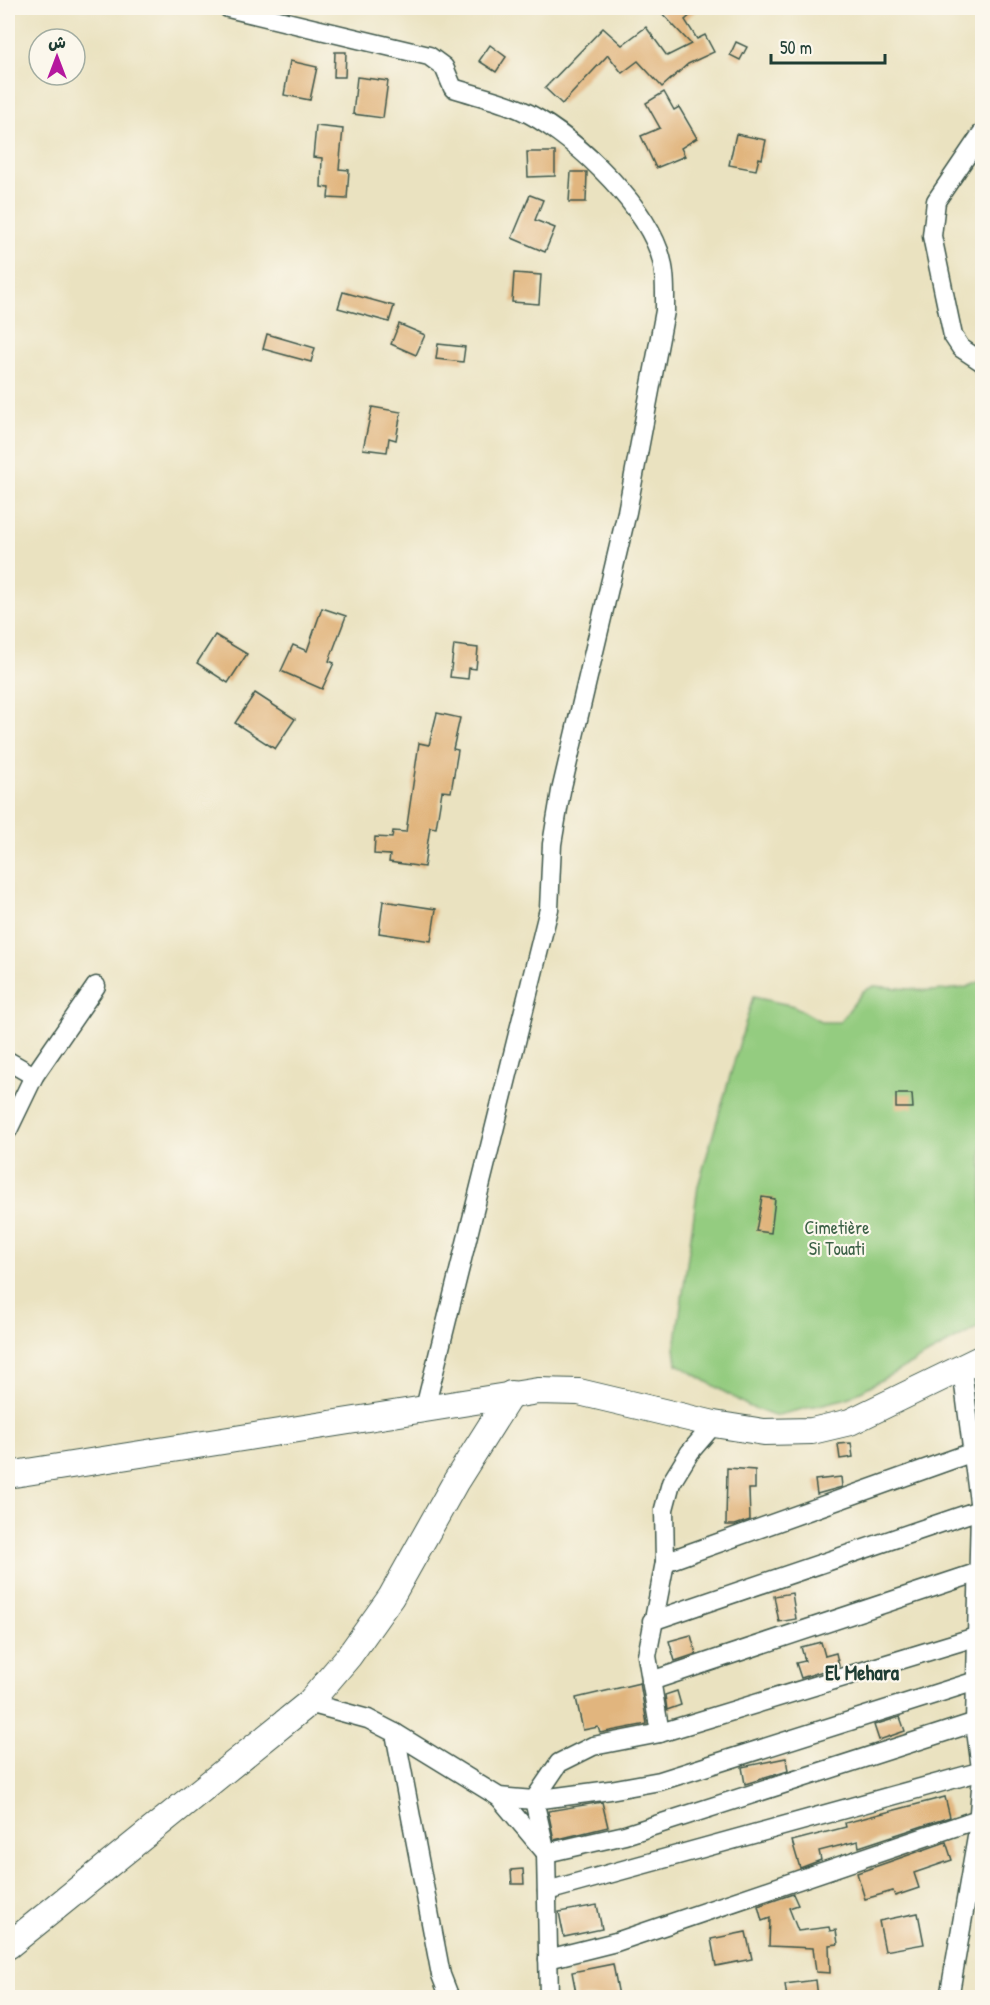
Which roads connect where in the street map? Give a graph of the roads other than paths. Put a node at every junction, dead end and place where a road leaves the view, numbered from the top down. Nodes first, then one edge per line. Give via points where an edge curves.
1 (228, 8) edge
2 (982, 133) edge
3 (982, 362) edge
4 (96, 986) dead end
5 (8, 1061) edge
6 (34, 1076) junction
7 (8, 1130) edge
8 (972, 1364) edge
9 (511, 1394) junction
10 (425, 1408) junction
11 (714, 1424) junction
12 (973, 1452) junction
13 (8, 1475) edge
14 (981, 1509) edge
15 (665, 1562) junction
16 (981, 1572) edge
17 (652, 1621) junction
18 (980, 1636) edge
19 (651, 1681) junction
20 (976, 1681) junction
21 (309, 1703) junction
22 (979, 1722) edge
23 (394, 1733) junction
24 (660, 1733) junction
25 (982, 1771) edge
26 (499, 1797) junction
27 (534, 1800) junction
28 (979, 1830) edge
29 (546, 1853) junction
30 (547, 1891) junction
31 (8, 1946) edge
32 (548, 1959) junction
33 (450, 1998) edge
34 (549, 1998) edge
35 (949, 1998) edge

1 - 10 street via 429,56 444,68 453,88 519,109 559,131 602,168 638,214 659,250 665,280 665,310 627,512 561,791 552,843 549,909
2 - 3 street via 936,201 932,236 953,336 961,348
4 - 6 street
5 - 6 street
6 - 7 street
8 - 11 main road via 850,1422 831,1427 764,1432
8 - 12 street
9 - 10 main road
9 - 11 main road via 579,1392
9 - 21 main road via 456,1481 391,1597
10 - 13 main road
11 - 15 street via 671,1483 664,1509
12 - 14 street
12 - 15 street
14 - 16 street
14 - 17 street
15 - 17 street
16 - 18 street
16 - 19 street
17 - 19 street via 647,1656
18 - 20 street
18 - 24 street
19 - 24 street
20 - 22 street
20 - 27 street via 660,1780
21 - 23 street via 369,1719
21 - 31 main road
22 - 25 street
22 - 29 street via 625,1835
23 - 26 street
23 - 33 street via 441,1975
24 - 27 street via 576,1752 559,1763
25 - 28 street
25 - 30 street
26 - 27 street
26 - 29 street
27 - 29 street
28 - 32 street via 616,1942
28 - 35 street
29 - 30 street
30 - 32 street
32 - 34 street

